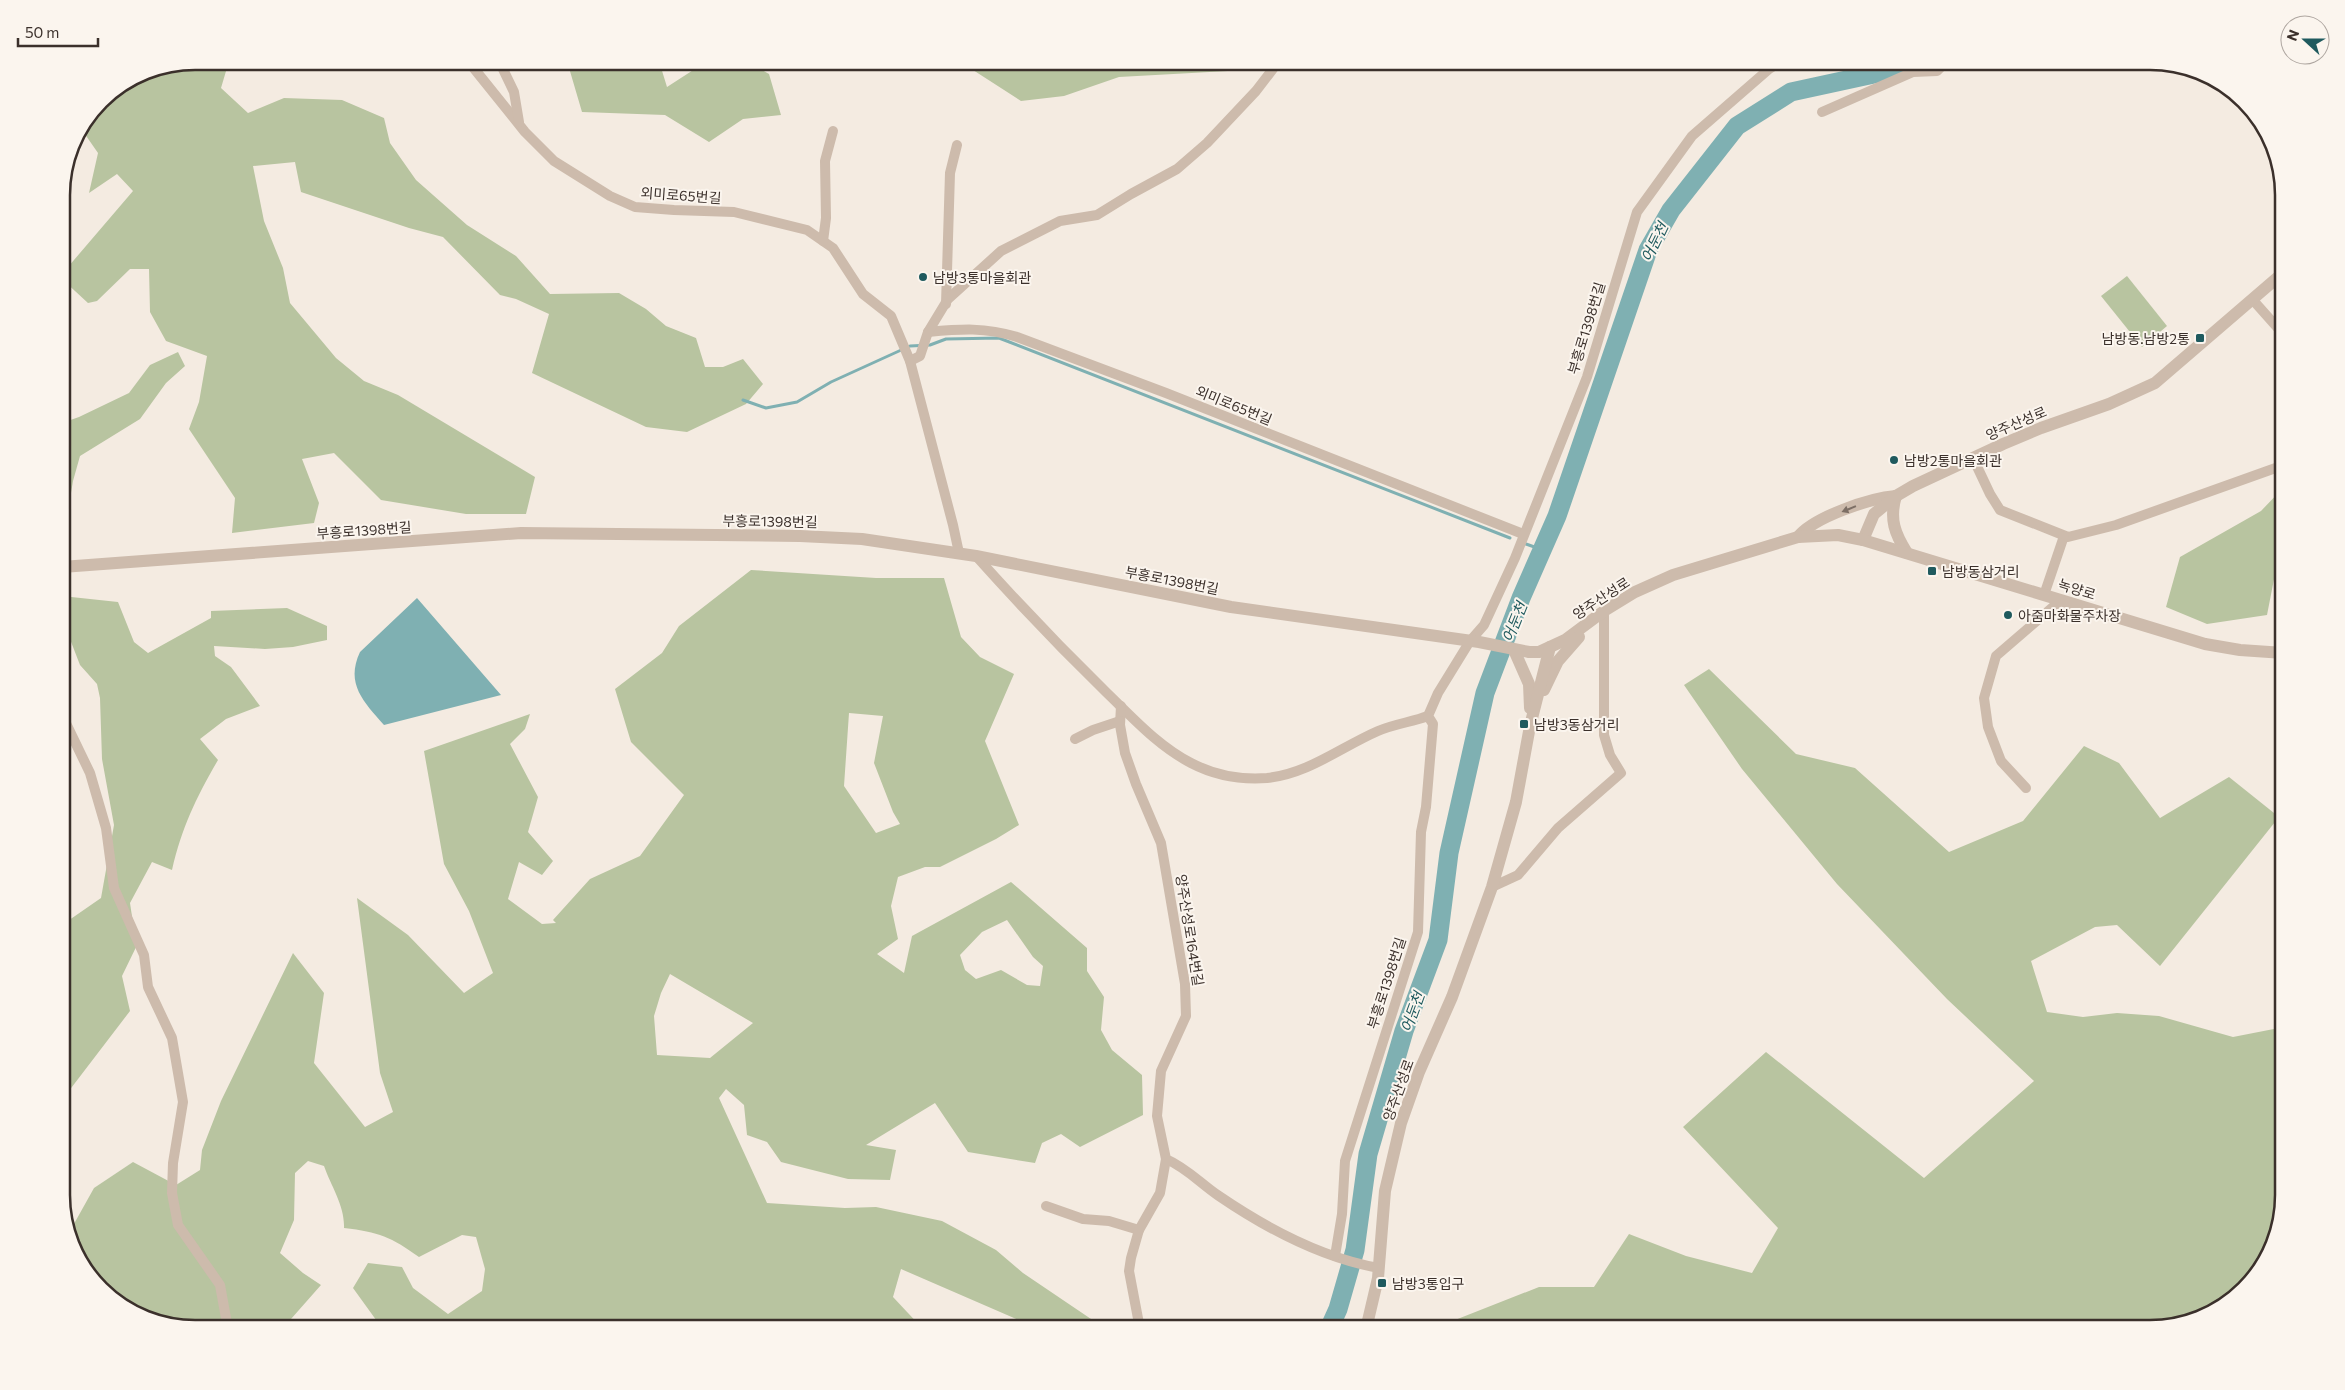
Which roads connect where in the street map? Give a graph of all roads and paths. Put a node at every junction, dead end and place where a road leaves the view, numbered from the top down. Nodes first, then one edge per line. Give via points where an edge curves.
1 (475, 70) edge
2 (503, 70) edge
3 (1272, 70) edge
4 (1769, 70) edge
5 (1938, 70) edge
6 (1822, 112) dead end
7 (519, 123) junction
8 (833, 131) dead end
9 (957, 145) dead end
10 (823, 241) junction
11 (2275, 280) edge
12 (2252, 299) junction
13 (946, 304) junction
14 (2275, 325) edge
15 (927, 336) junction
16 (907, 353) junction
17 (1973, 458) junction
18 (2275, 468) edge
19 (1896, 496) junction
20 (1523, 534) junction
21 (2064, 536) junction
22 (1798, 537) junction
23 (1864, 540) junction
24 (959, 553) junction
25 (1907, 553) junction
26 (976, 556) junction
27 (70, 566) edge
28 (2044, 595) junction
29 (2061, 600) junction
30 (1600, 614) junction
31 (1474, 641) junction
32 (1550, 647) junction
33 (1514, 650) junction
34 (2275, 652) edge
35 (1428, 716) junction
36 (1124, 718) junction
37 (1530, 726) junction
38 (70, 732) edge
39 (1075, 739) dead end
40 (2026, 788) dead end
41 (1492, 886) junction
42 (1166, 1159) junction
43 (1046, 1206) dead end
44 (1140, 1230) junction
45 (1335, 1256) junction
46 (1373, 1267) junction
47 (226, 1320) edge
48 (1138, 1320) edge
49 (1369, 1320) edge

1 - 7 street, 외미로65번길
2 - 7 street via 514,92
3 - 13 street via 1207,143 1177,169 1097,215 1060,221 1001,251
4 - 20 street, 부흥로1398번길 via 1692,136 1637,212 1586,377 1547,481
5 - 6 street via 1913,72
7 - 10 street, 외미로65번길 via 554,161 610,196 635,207 734,212 807,230
8 - 10 street via 825,161
9 - 13 street via 950,173
10 - 16 street, 외미로65번길 via 833,248 863,294 891,316
11 - 12 street, 양주산성로
12 - 14 street
12 - 17 street, 양주산성로 via 2155,383
13 - 15 street
15 - 16 street via 920,356
15 - 20 street, 외미로65번길 via 956,329 993,330 1017,337
16 - 24 street, 외미로65번길
17 - 19 street, 양주산성로
17 - 21 street via 2000,510
18 - 21 street via 2116,526
19 -> 22 street via 1879,497 1822,519 1805,528
19 - 23 street, 양주산성로 via 1874,514
19 - 25 street via 1892,518 1896,535
20 - 31 street, 부흥로1398번길 via 1516,558
21 - 28 street
22 - 23 street, 양주산성로 via 1838,535
22 - 30 street, 양주산성로 via 1673,575 1635,592
23 - 25 street, 녹양로
24 - 26 street, 부흥로1398번길
24 - 27 street, 부흥로1398번길 via 862,540 800,536 521,533
25 - 28 street, 녹양로
26 - 31 street, 부흥로1398번길 via 1231,607
26 - 36 street, 양주산성로164번길 via 1058,646 1121,706
28 - 29 street, 녹양로
29 - 34 street, 녹양로 via 2205,644
29 - 40 street via 1996,656 1984,698 1988,727 2001,761
30 - 32 street, 양주산성로
30 - 37 street via 1558,662
30 - 41 street via 1604,736 1621,773 1558,828 1518,875
31 - 33 street, 부흥로1398번길
31 - 35 street, 부흥로1398번길 via 1438,693
32 - 33 street, 부흥로1398번길 via 1539,652
32 - 37 street, 양주산성로
33 - 37 street via 1529,684
35 - 36 street via 1378,731 1315,765 1268,778 1224,777 1190,763
35 - 45 street, 부흥로1398번길 via 1433,724 1421,832 1418,932 1345,1161 1342,1214
36 - 39 street
36 - 42 street, 양주산성로164번길 via 1128,761 1161,843 1185,984 1186,1016 1161,1071 1157,1116
37 - 41 street, 양주산성로 via 1516,802
38 - 47 street via 90,774 106,828 114,888 144,955 148,987 172,1038 183,1102 173,1164 172,1192 178,1225 220,1285
41 - 46 street, 양주산성로 via 1401,1123 1385,1191
42 - 44 street, 양주산성로164번길 via 1160,1193
42 - 45 street via 1193,1174 1210,1190 1241,1210 1278,1231
43 - 44 street via 1083,1219 1109,1221
44 - 48 street, 양주산성로164번길 via 1130,1271
45 - 46 street
46 - 49 street, 양주산성로 via 1374,1302

